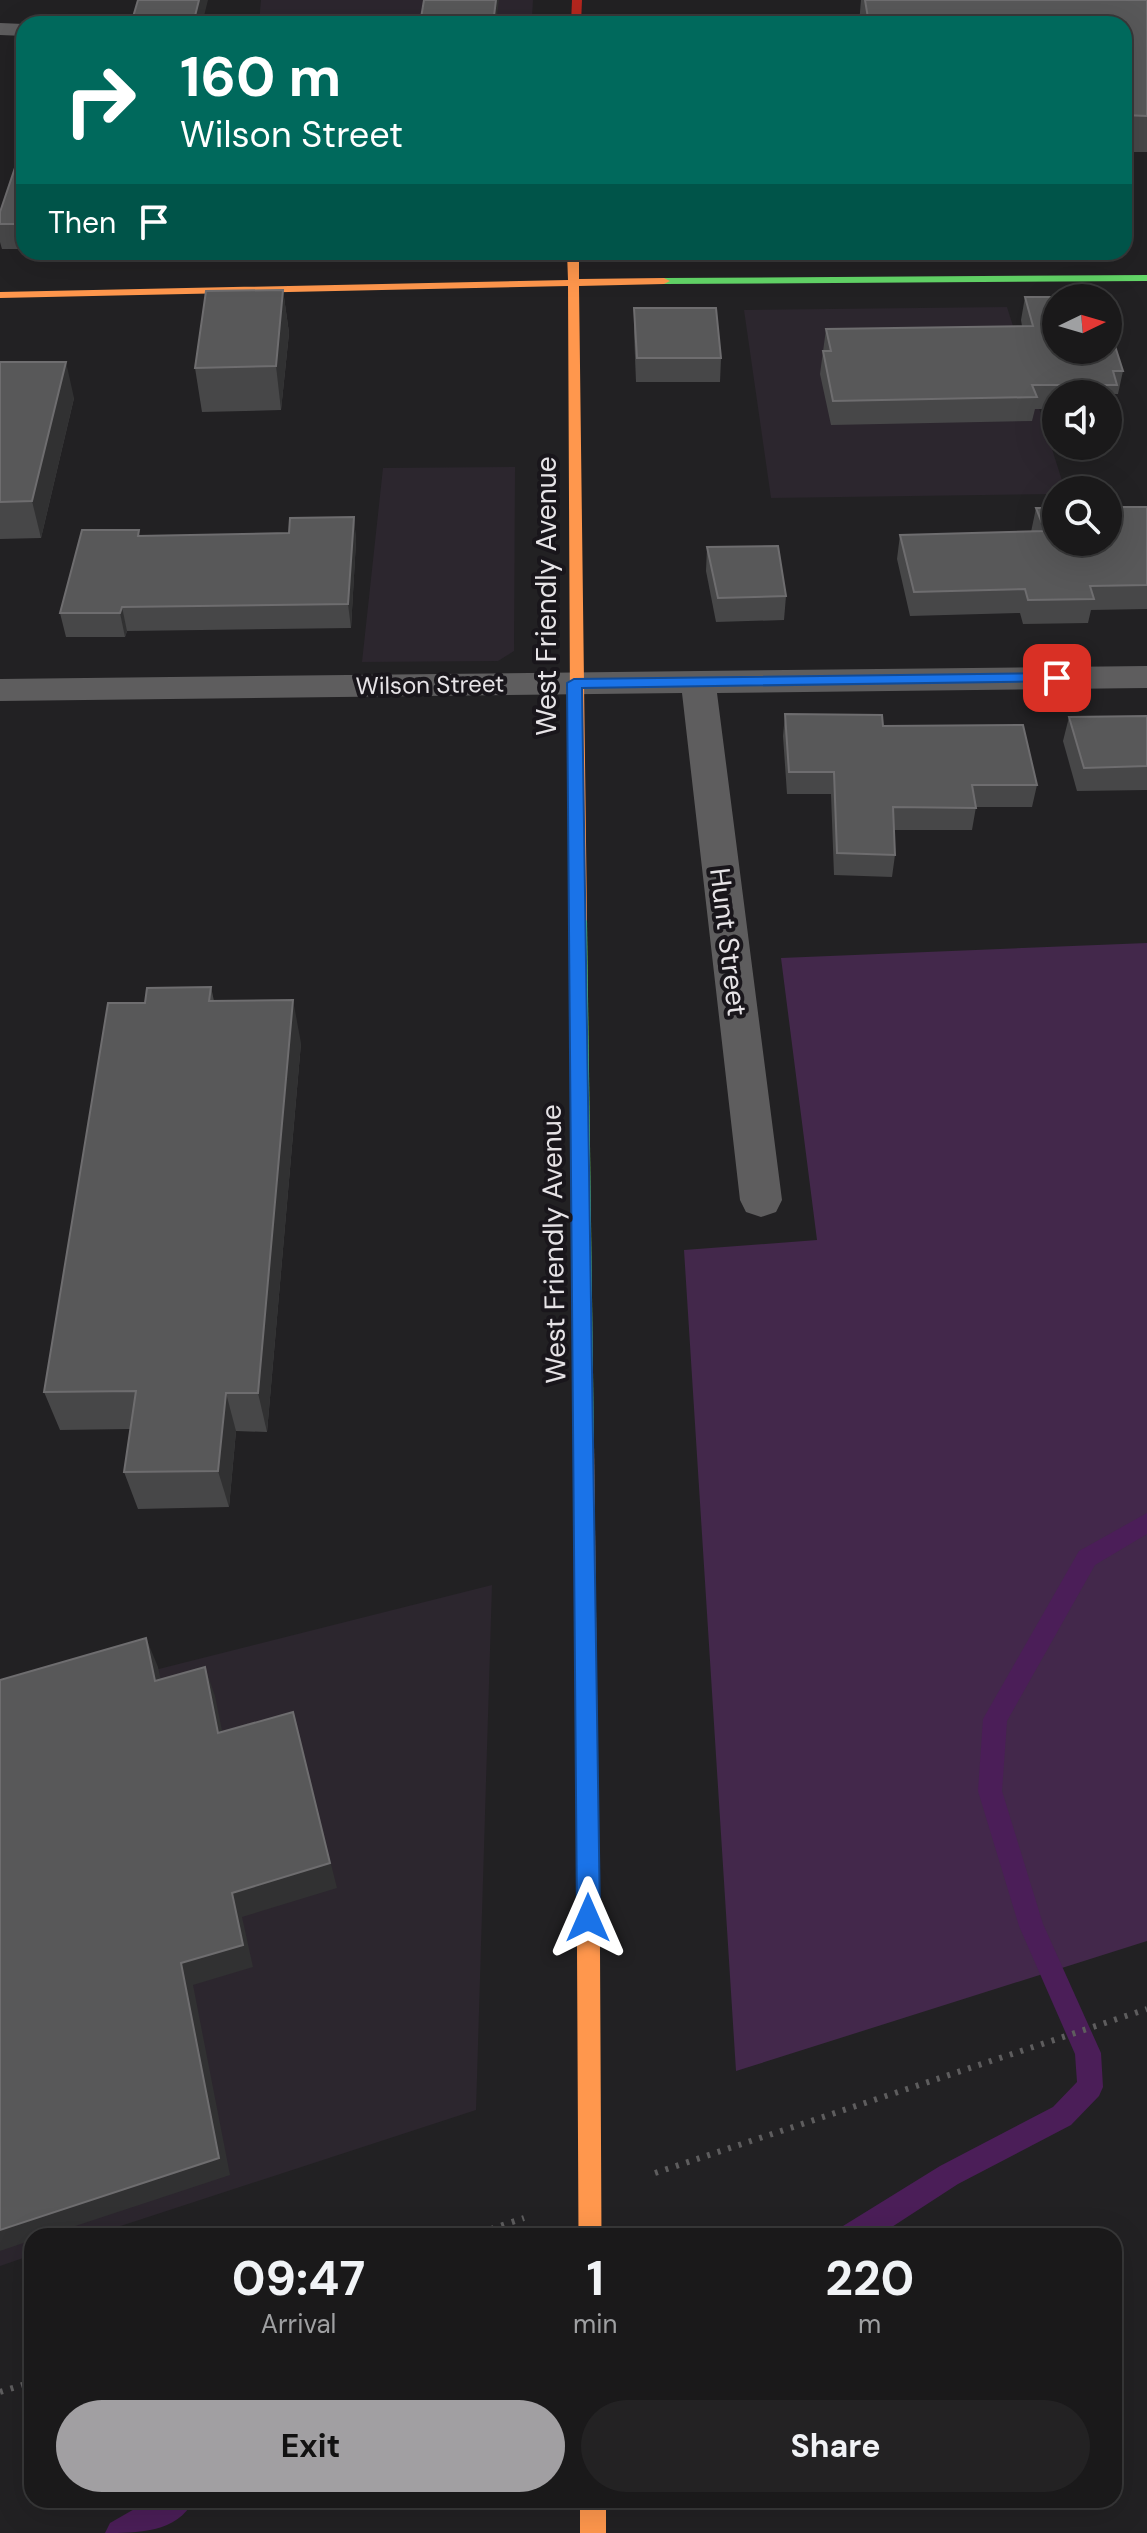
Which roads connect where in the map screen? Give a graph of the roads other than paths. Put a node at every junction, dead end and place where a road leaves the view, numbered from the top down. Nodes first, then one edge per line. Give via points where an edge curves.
1 (573, 260) edge
2 (1147, 278) edge
3 (572, 282) junction
4 (0, 295) edge
5 (1147, 677) edge
6 (574, 683) junction
7 (698, 683) junction
8 (0, 690) edge
9 (761, 1200) dead end
10 (590, 2228) edge
11 (593, 2508) edge
12 (593, 2533) edge

1 - 3 main road, West Friendly Avenue
2 - 3 main road
3 - 4 main road
3 - 6 main road, West Friendly Avenue
5 - 7 street, Wilson Street
6 - 7 street, Wilson Street
6 - 8 street, Wilson Street
6 - 10 main road, West Friendly Avenue, bridge
7 - 9 street, Hunt Street
11 - 12 main road

